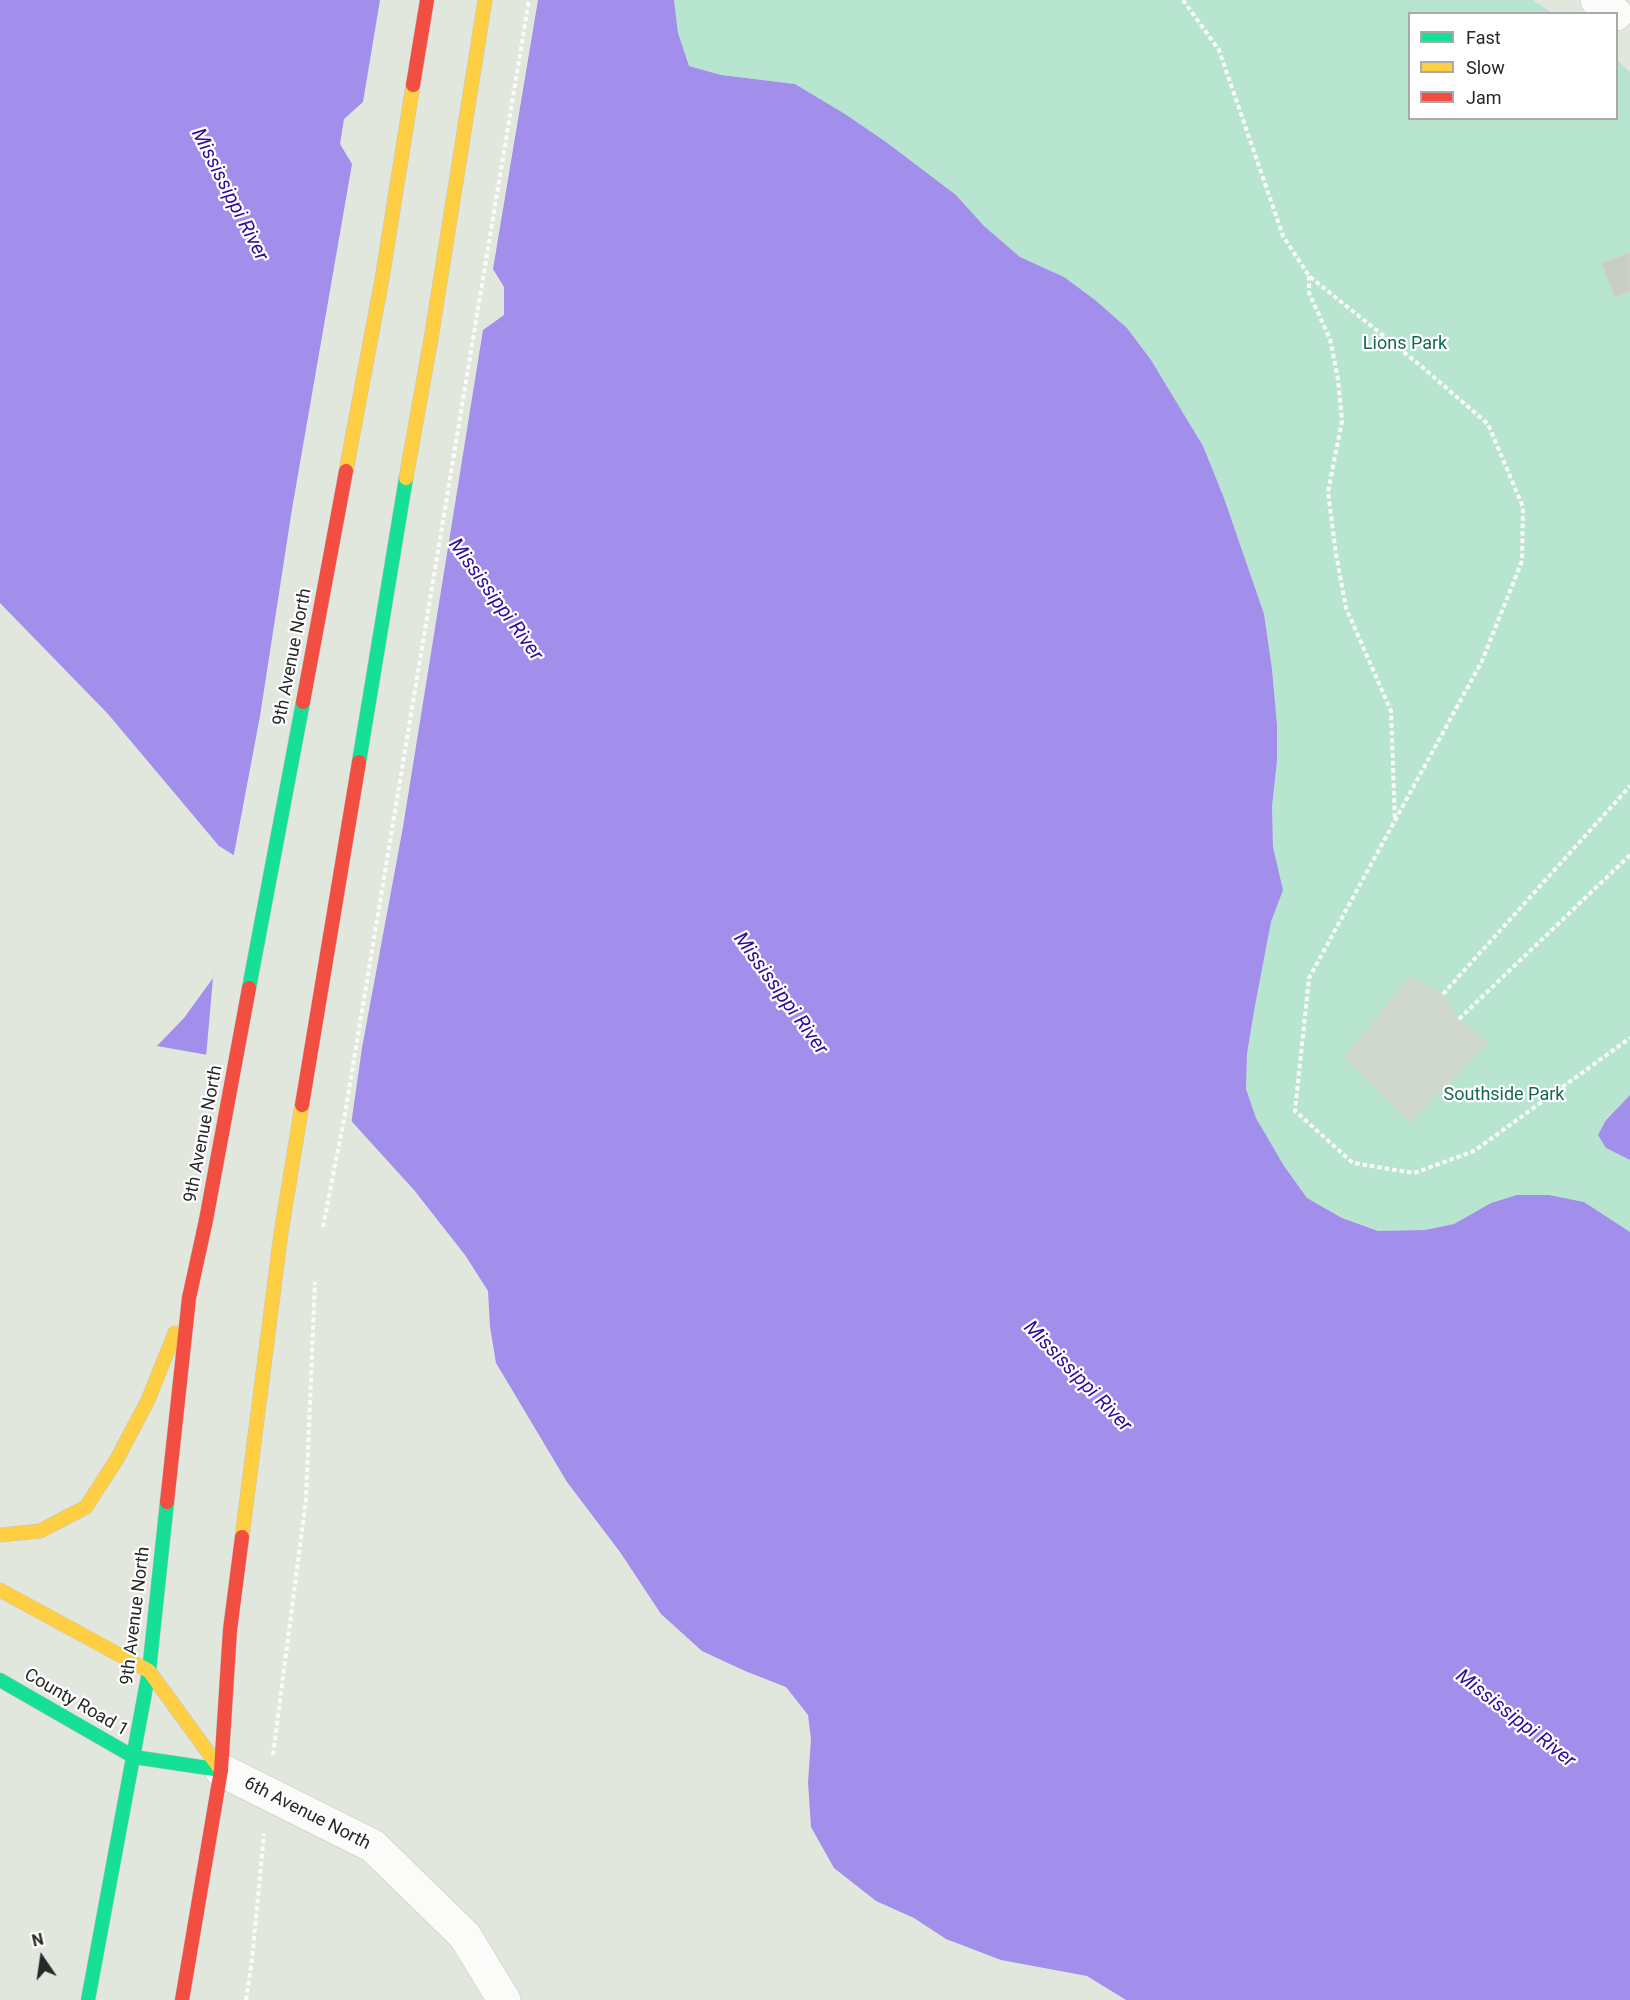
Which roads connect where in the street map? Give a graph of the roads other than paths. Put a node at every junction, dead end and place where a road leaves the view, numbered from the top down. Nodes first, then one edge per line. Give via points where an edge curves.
1 (427, 0) edge
2 (485, 0) edge
3 (1597, 0) edge
4 (1613, 12) edge
5 (189, 1298) junction
6 (0, 1535) edge
7 (0, 1590) edge
8 (149, 1671) junction
9 (0, 1680) edge
10 (134, 1757) junction
11 (221, 1770) junction
12 (88, 2000) edge
13 (182, 2000) edge
14 (504, 2000) edge

1 - 5 main road, 9th Avenue North via 382,279
2 - 11 main road via 281,1233 230,1630
3 - 4 street
5 - 6 main road via 147,1400 117,1459 86,1507 40,1531
5 - 8 main road, 9th Avenue North
7 - 8 main road
8 - 10 main road, 9th Avenue North
8 - 11 main road
9 - 10 main road, County Road 1
10 - 11 main road
10 - 12 main road, 9th Avenue North
11 - 13 main road
11 - 14 street, 6th Avenue North via 373,1846 465,1936

